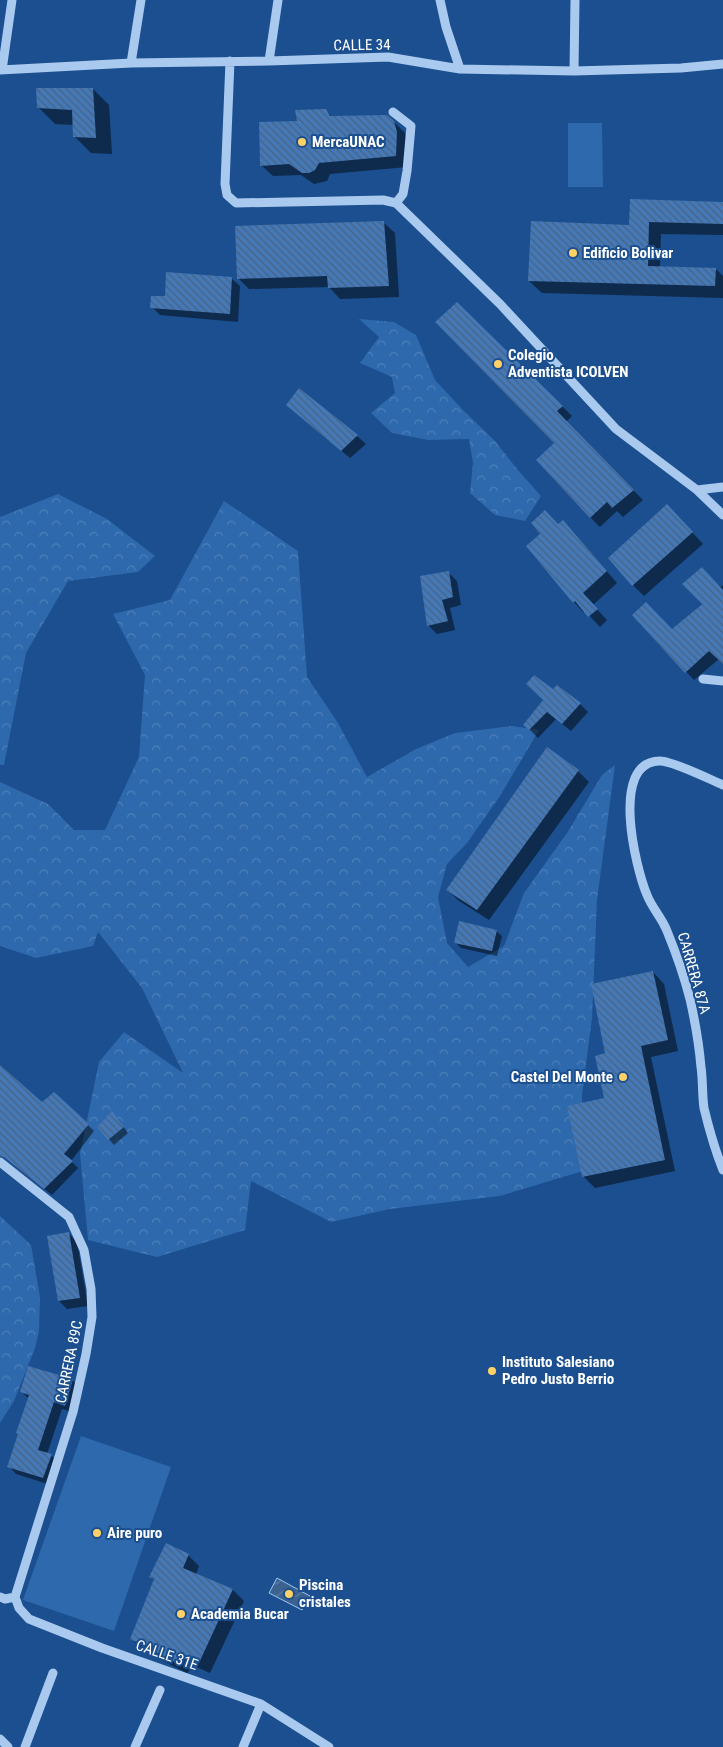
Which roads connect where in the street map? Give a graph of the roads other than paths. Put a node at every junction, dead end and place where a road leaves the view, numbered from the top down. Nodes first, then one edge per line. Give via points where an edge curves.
1 (12, 0) edge
2 (142, 0) edge
3 (278, 0) edge
4 (440, 0) edge
5 (575, 0) edge
6 (230, 61) junction
7 (269, 61) junction
8 (131, 63) junction
9 (723, 64) edge
10 (460, 69) junction
11 (1, 70) edge
12 (574, 71) junction
13 (392, 112) dead end
14 (396, 203) junction
15 (723, 487) edge
16 (697, 490) junction
17 (723, 515) edge
18 (703, 679) dead end
19 (723, 681) edge
20 (723, 785) edge
21 (0, 1162) edge
22 (723, 1170) edge
23 (0, 1597) edge
24 (15, 1597) junction
25 (53, 1673) dead end
26 (160, 1690) dead end
27 (261, 1704) junction
28 (0, 1739) edge
29 (8, 1747) edge
30 (24, 1747) edge
31 (136, 1747) edge
32 (243, 1747) edge
33 (329, 1747) edge

1 - 11 street
2 - 8 street
3 - 7 street
4 - 10 street
5 - 12 street
6 - 7 street, CALLE 34
6 - 8 street, CALLE 34
6 - 14 street via 225,184 227,195 236,203 383,200
7 - 10 street, CALLE 34 via 388,58
8 - 11 street, CALLE 34
9 - 12 street, CALLE 34
10 - 12 street, CALLE 34
13 - 14 street via 411,126 403,194
14 - 16 street via 500,304 616,429
15 - 16 street
16 - 17 street
18 - 19 street
20 - 22 street, CARRERA 87A via 672,764 660,761 647,763 632,785 630,807 638,866 647,896 667,929 690,1000 704,1106
21 - 24 street, CARRERA 89C via 69,1217 84,1250 92,1317 73,1412
23 - 24 street
24 - 27 street, CALLE 31E via 19,1608 29,1619
25 - 30 street
26 - 31 street
27 - 32 street
27 - 33 street, CALLE 31E
28 - 29 street

